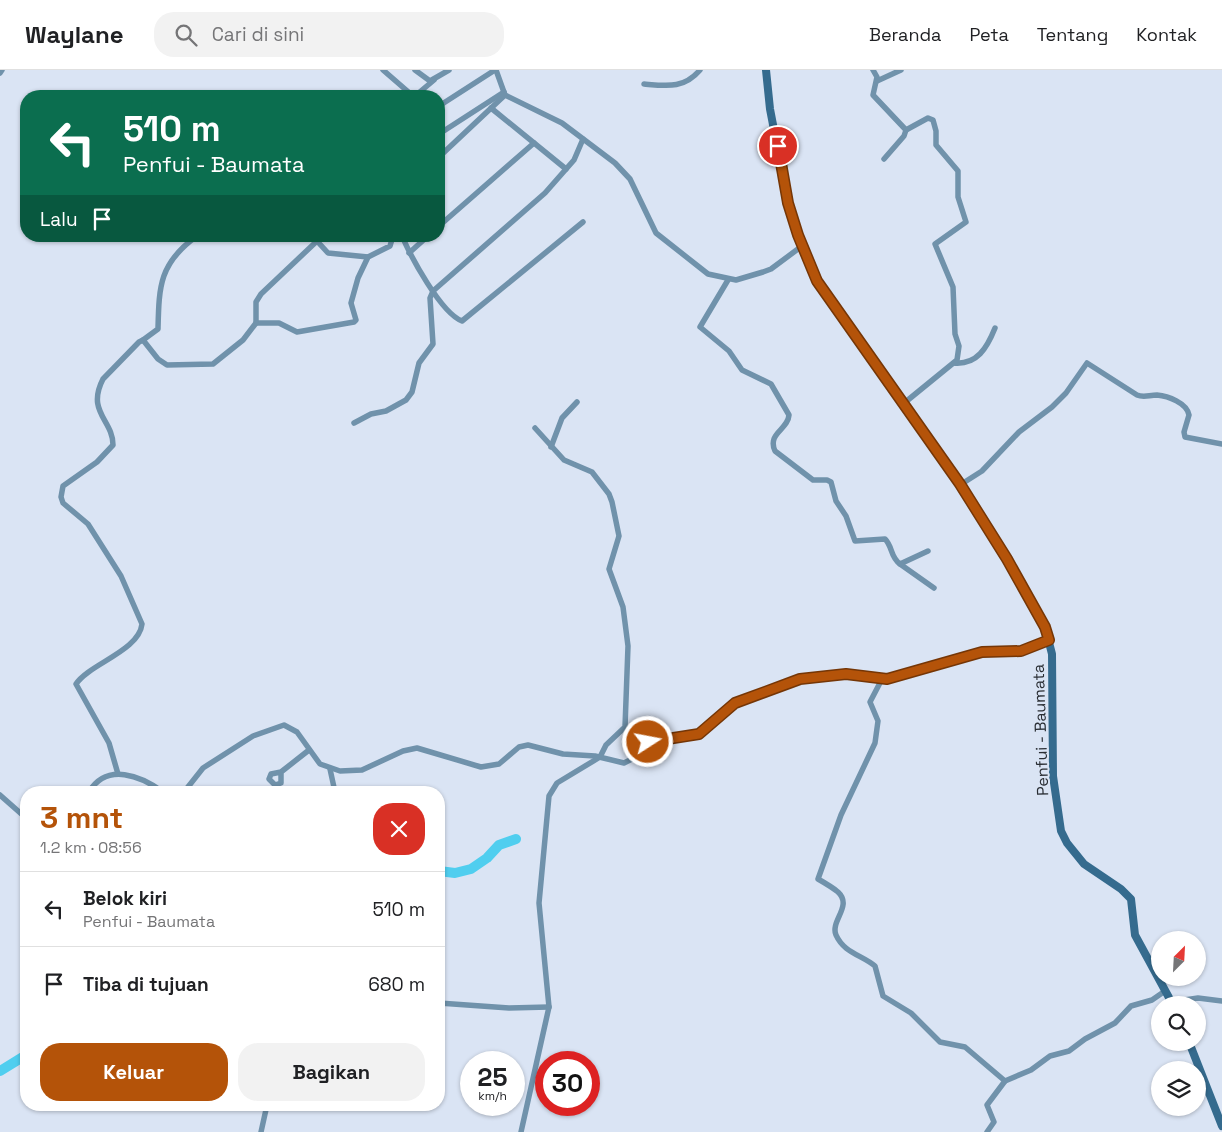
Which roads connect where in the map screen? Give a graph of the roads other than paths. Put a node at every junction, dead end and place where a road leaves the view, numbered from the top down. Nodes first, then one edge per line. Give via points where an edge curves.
1 (383, 70) edge
2 (415, 70) edge
3 (448, 70) edge
4 (496, 70) edge
5 (700, 70) edge
6 (766, 70) edge
7 (873, 70) edge
8 (901, 70) edge
9 (434, 80) junction
10 (877, 81) junction
11 (644, 84) dead end
12 (407, 90) edge
13 (422, 90) edge
14 (504, 94) junction
15 (445, 102) edge
16 (491, 108) junction
17 (445, 130) edge
18 (906, 130) junction
19 (584, 139) junction
20 (534, 143) junction
21 (445, 151) edge
22 (884, 159) dead end
23 (566, 169) junction
24 (445, 221) edge
25 (583, 222) dead end
26 (191, 242) edge
27 (313, 242) edge
28 (319, 242) edge
29 (391, 242) edge
30 (404, 242) edge
31 (421, 242) edge
32 (802, 246) junction
33 (409, 253) junction
34 (368, 257) junction
35 (728, 280) junction
36 (433, 291) junction
37 (256, 323) junction
38 (996, 328) dead end
39 (143, 340) junction
40 (954, 363) junction
41 (577, 402) dead end
42 (903, 404) junction
43 (354, 423) dead end
44 (535, 428) dead end
45 (1222, 444) edge
46 (551, 447) junction
47 (960, 484) junction
48 (928, 551) dead end
49 (900, 564) junction
50 (934, 588) dead end
51 (1049, 640) junction
52 (882, 679) junction
53 (308, 750) junction
54 (600, 757) junction
55 (330, 769) junction
56 (281, 772) dead end
57 (118, 774) junction
58 (94, 786) edge
59 (154, 786) edge
60 (189, 786) edge
61 (334, 786) edge
62 (0, 795) edge
63 (20, 813) edge
64 (1165, 991) junction
65 (1168, 996) edge
66 (1206, 999) edge
67 (1222, 1001) edge
68 (445, 1003) edge
69 (549, 1006) junction
70 (1193, 1051) edge
71 (1006, 1081) junction
72 (266, 1111) edge
73 (1222, 1126) edge
74 (261, 1132) edge
75 (521, 1132) edge
76 (987, 1132) edge

1 - 12 street
2 - 9 street via 426,79
3 - 9 street
4 - 14 street
4 - 15 street
5 - 11 street via 690,80 678,85
6 - 32 street, Penfui - Baumata via 784,185
7 - 10 street
8 - 10 street
9 - 13 street
10 - 18 street via 872,92 874,98
14 - 16 street
14 - 17 street
14 - 19 street via 554,118
16 - 20 street
16 - 21 street
18 - 22 street
18 - 40 street via 928,118 933,120 936,145 959,173 958,197 966,224 935,244 953,286 955,334 959,346
19 - 23 street
19 - 35 street via 626,175 653,229 662,240 704,272
20 - 23 street
20 - 24 street
23 - 36 street via 545,193
25 - 36 street via 464,320 458,320 448,312
26 - 39 street via 168,264 159,288 158,329
27 - 37 street via 261,294 256,302
28 - 34 street via 328,253
29 - 34 street via 390,246
30 - 33 street
31 - 33 street
32 - 35 street via 771,269
32 - 42 street, Penfui - Baumata via 817,281 831,303
33 - 36 street
34 - 37 street via 351,299 354,322 298,332 279,323
35 - 49 street via 701,322 700,329 729,351 742,370 768,382 775,389 789,416 788,423 775,434 775,451 813,480 831,482 836,501 846,516 855,541 885,539 892,558
36 - 43 street via 430,298 433,344 419,363 412,392 402,403
37 - 39 street via 243,340 214,364 167,366
38 - 40 street via 974,359 968,363
39 - 57 street via 103,379 100,386 98,411 113,445 98,462 63,486 61,497 64,505 88,524 121,576 142,624 140,632 122,650 76,684 109,743
40 - 42 street
41 - 46 street via 562,418
42 - 47 street, Penfui - Baumata
44 - 46 street
45 - 47 street via 1185,437 1189,415 1185,406 1159,395 1137,395 1087,363 1052,407 1019,432 982,470
46 - 54 street via 568,463 588,469 610,495 619,532 608,567 626,618 629,663 627,719 624,728 606,745
47 - 51 street, Penfui - Baumata via 1007,559
48 - 49 street
49 - 50 street
51 - 52 street via 1021,651 982,652
51 - 64 street, Penfui - Baumata via 1054,776 1061,831 1066,843 1084,864 1131,898 1136,935
52 - 54 street via 846,674 800,679 735,703 699,734 646,743 627,762
52 - 71 street via 870,702 878,723 873,748 843,810 818,879 842,898 843,909 835,932 845,948 875,966 885,998 911,1012 940,1042 965,1047
53 - 55 street via 320,764
53 - 56 street
53 - 60 street via 295,730 284,725 276,727 254,736 203,768
54 - 55 street via 563,754 524,745 499,764 481,767 417,748 362,770
54 - 69 street via 557,783 549,796 539,903
55 - 61 street
57 - 58 street
57 - 59 street via 140,778
62 - 63 street
64 - 65 street, Penfui - Baumata
64 - 71 street via 1152,1000 1131,1006 1115,1023 1069,1051 1050,1056 1031,1070
66 - 67 street
68 - 69 street via 509,1008
69 - 75 street
70 - 73 street
71 - 76 street via 987,1105 994,1122
72 - 74 street

